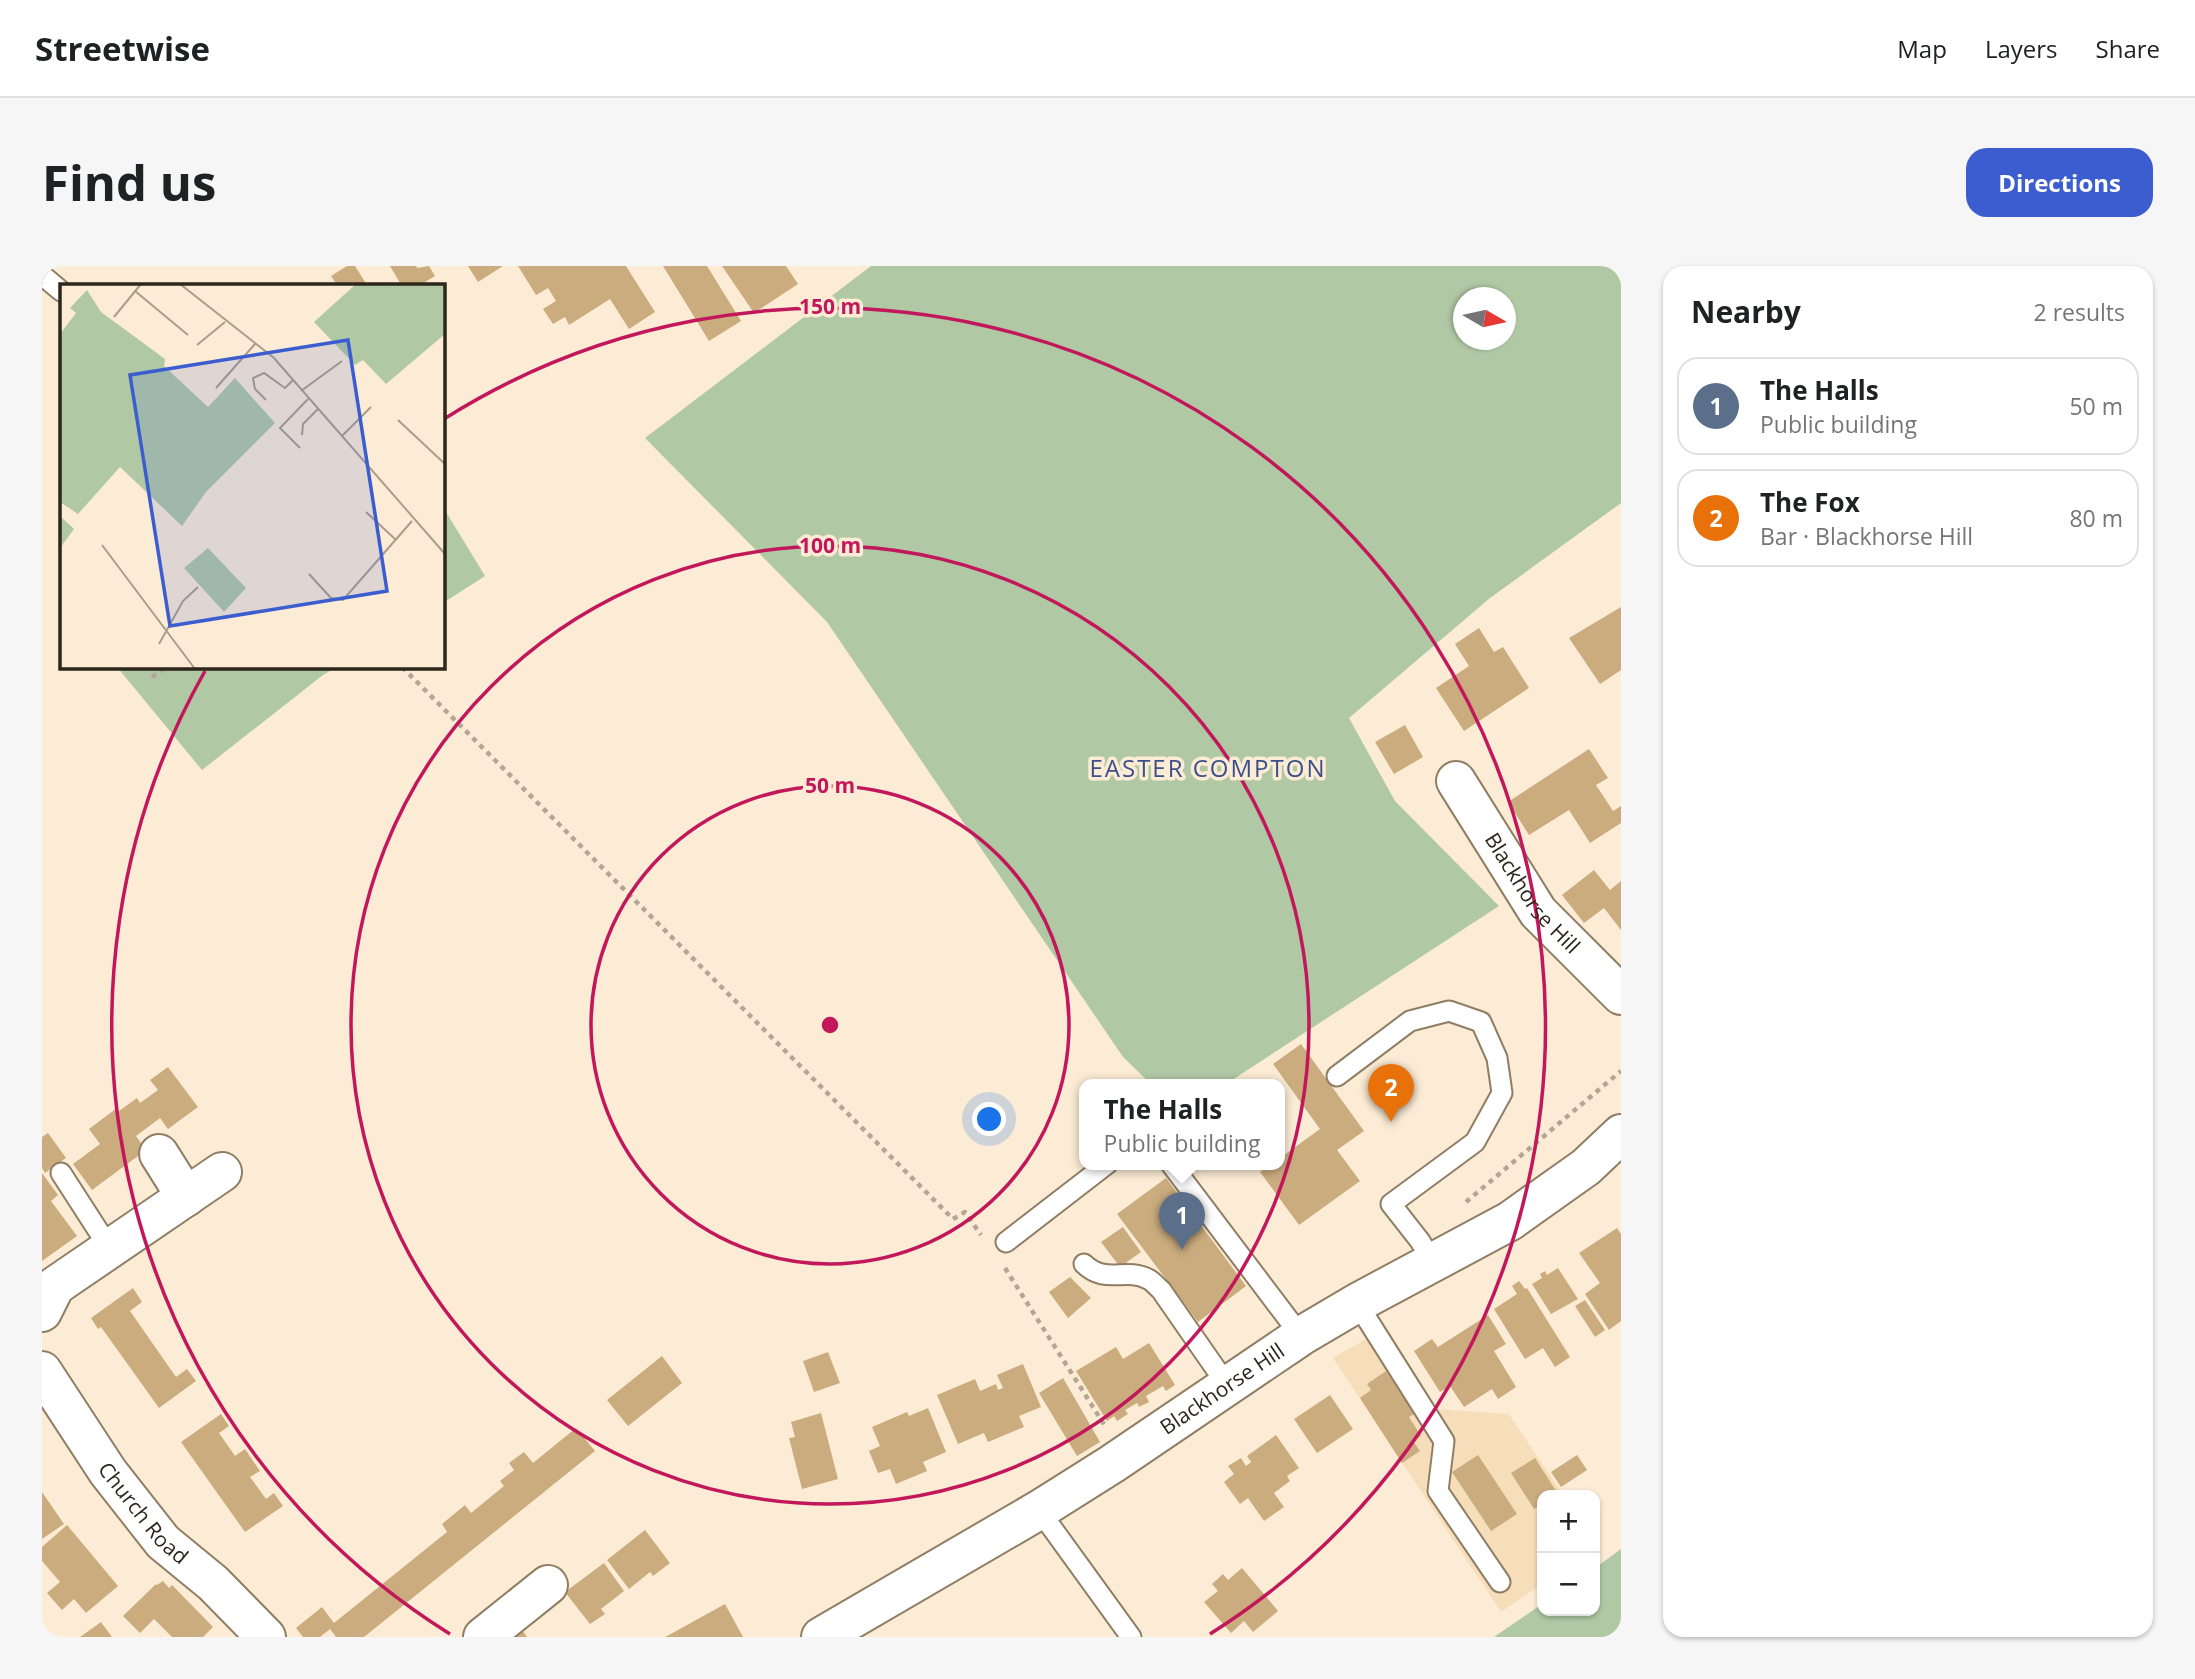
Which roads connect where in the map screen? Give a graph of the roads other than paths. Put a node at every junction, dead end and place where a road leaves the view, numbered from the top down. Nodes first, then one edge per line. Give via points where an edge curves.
1 (42, 275) edge
2 (60, 290) edge
3 (1456, 781) dead end
4 (1621, 995) edge
5 (1337, 1076) dead end
6 (1621, 1134) edge
7 (159, 1154) dead end
8 (1098, 1170) edge
9 (1176, 1170) edge
10 (222, 1172) dead end
11 (61, 1173) dead end
12 (186, 1197) junction
13 (996, 1242) road end
14 (110, 1249) junction
15 (1433, 1262) junction
16 (1084, 1264) dead end
17 (1357, 1303) junction
18 (42, 1312) edge
19 (1301, 1336) junction
20 (42, 1371) edge
21 (1227, 1385) junction
22 (1039, 1510) junction
23 (1500, 1582) dead end
24 (548, 1585) dead end
25 (266, 1637) edge
26 (483, 1637) edge
27 (821, 1637) edge
28 (1131, 1637) edge

1 - 2 lane
3 - 4 street, Blackhorse Hill via 1538,912
5 - 15 lane via 1410,1021 1449,1010 1480,1022 1497,1058 1502,1093 1475,1142 1391,1204
6 - 15 street, Blackhorse Hill via 1586,1167 1510,1221
7 - 12 street
8 - 13 lane
9 - 19 lane
10 - 12 street
11 - 14 lane
12 - 14 street
14 - 18 street via 55,1286
15 - 17 street, Blackhorse Hill
16 - 21 lane via 1106,1276 1149,1279
17 - 19 street, Blackhorse Hill
17 - 23 lane via 1444,1441 1438,1491
19 - 21 street, Blackhorse Hill
20 - 25 street, Church Road via 108,1472 163,1542 213,1583
21 - 22 street, Blackhorse Hill
22 - 27 street, Blackhorse Hill
22 - 28 lane
24 - 26 street

